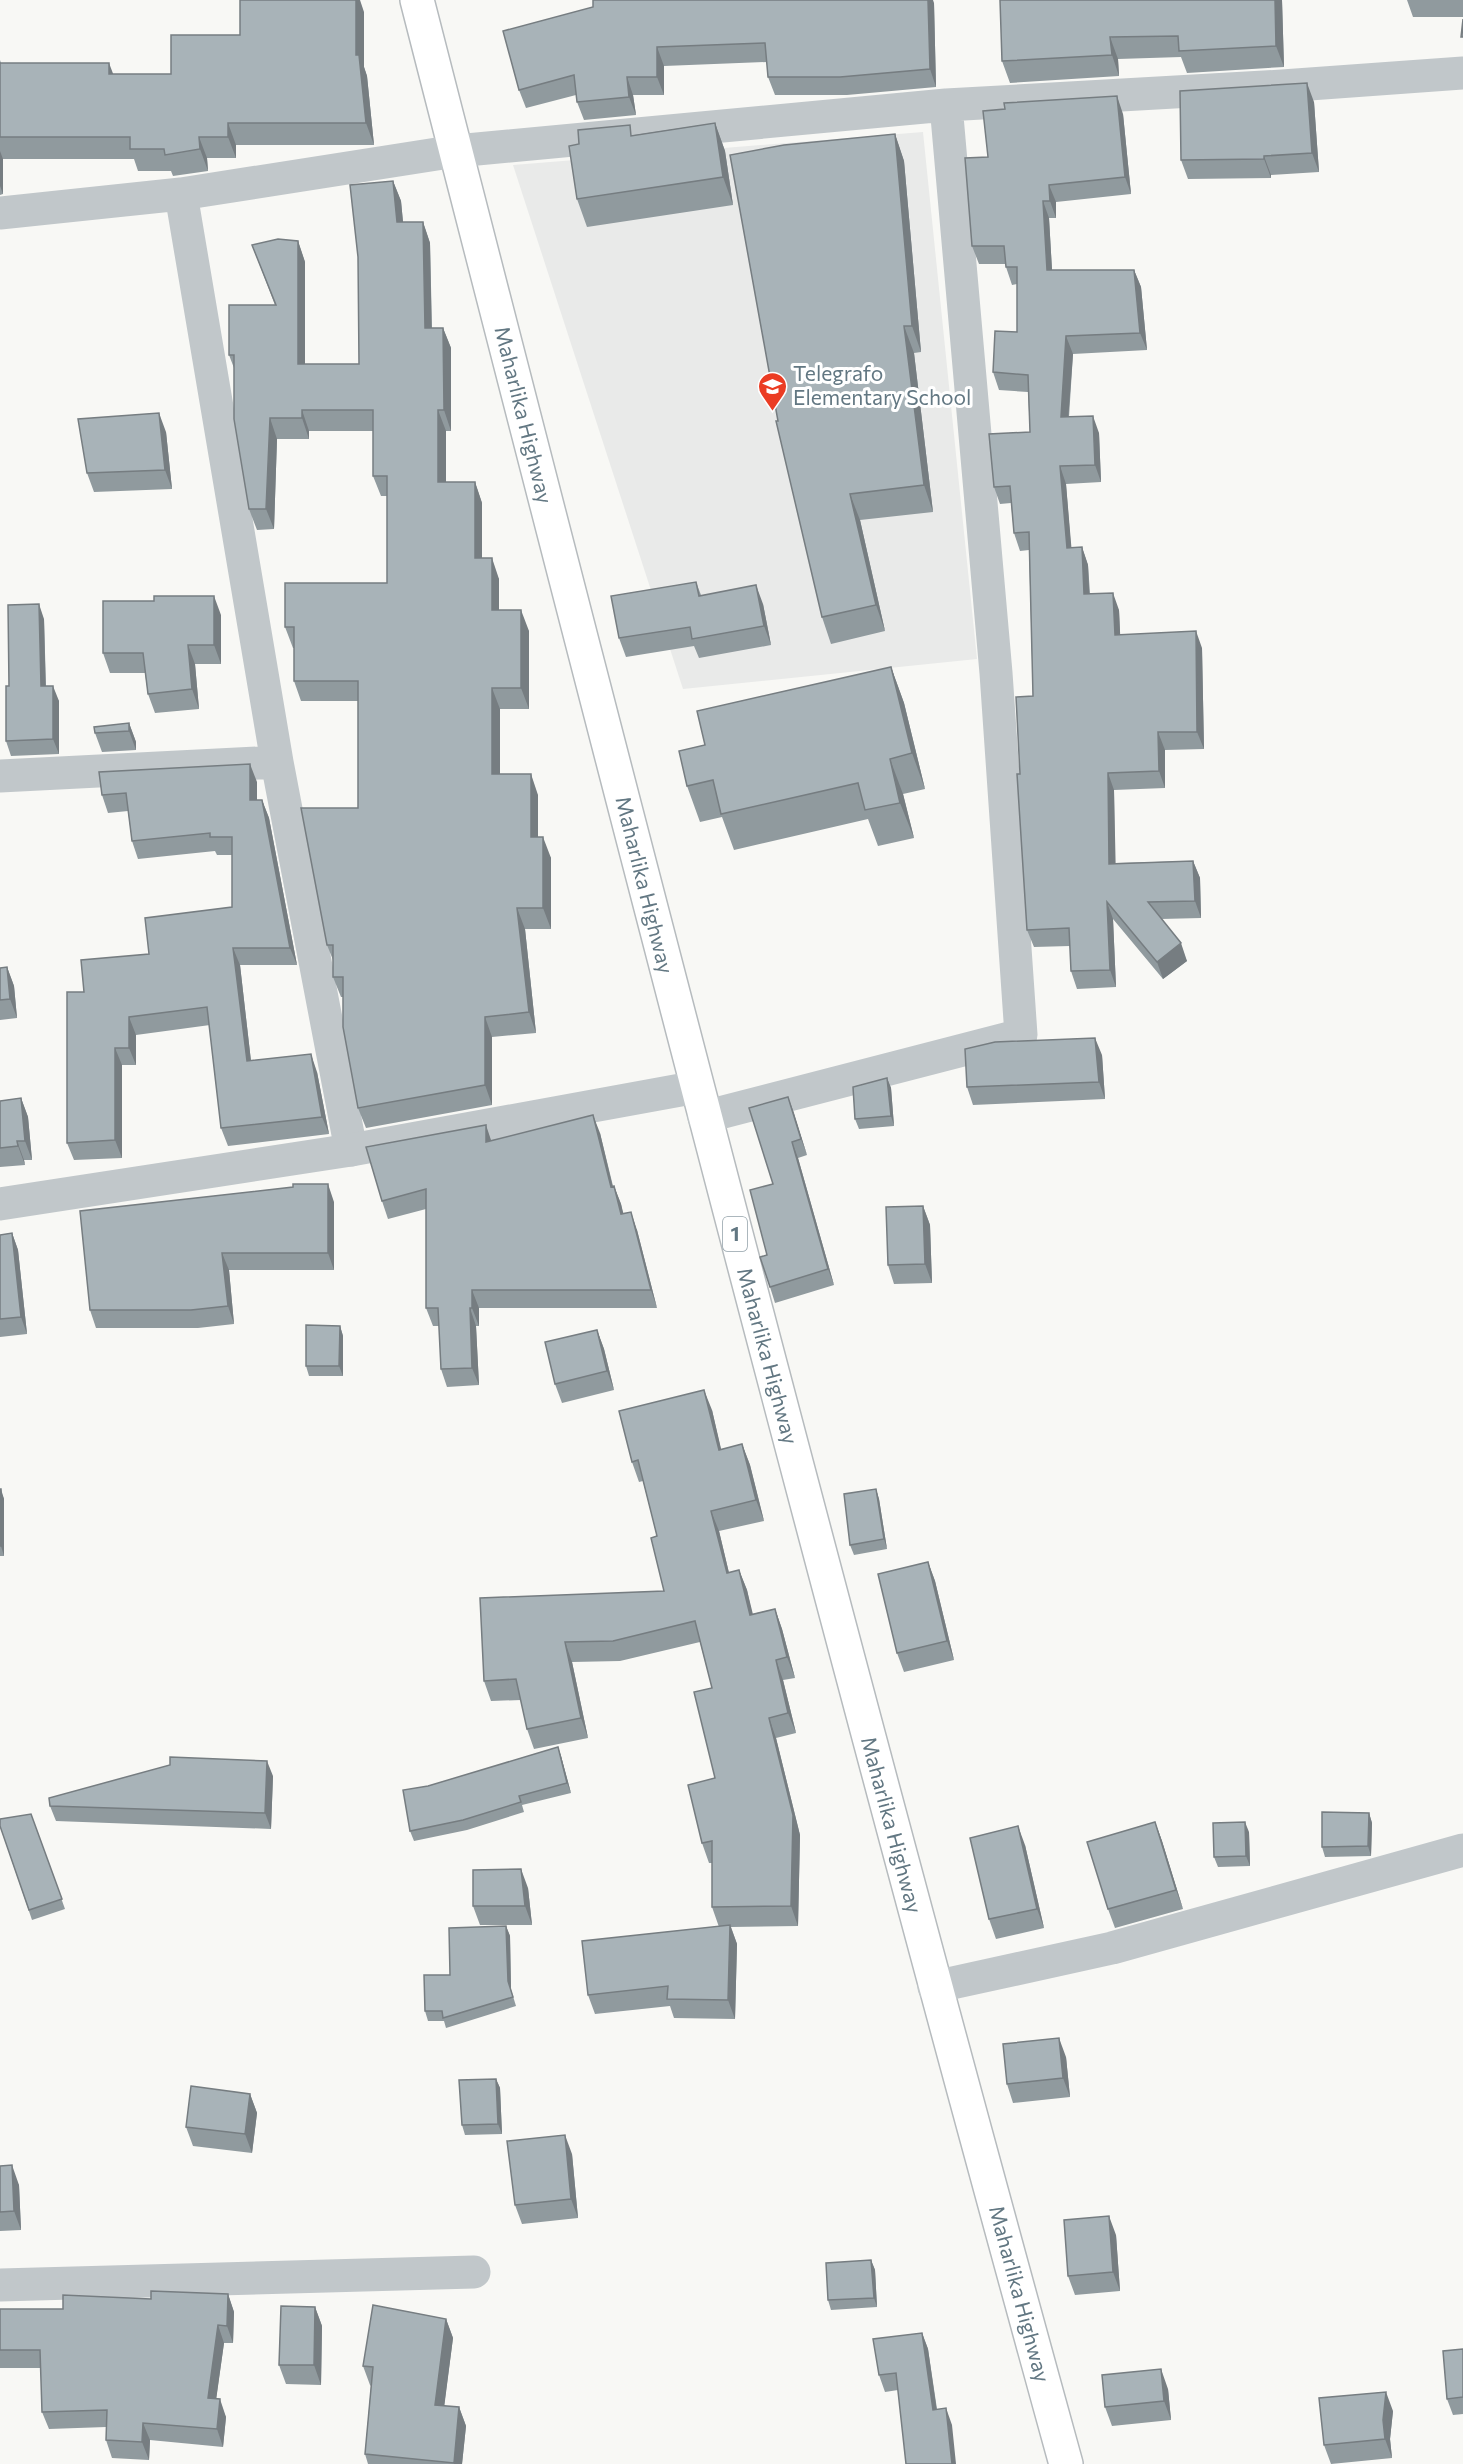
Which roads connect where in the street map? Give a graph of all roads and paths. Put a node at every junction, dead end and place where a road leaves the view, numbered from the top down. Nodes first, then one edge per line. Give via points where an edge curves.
1 (417, 0) edge
2 (1463, 73) edge
3 (946, 105) junction
4 (456, 151) junction
5 (181, 194) junction
6 (0, 213) edge
7 (277, 762) junction
8 (0, 776) edge
9 (700, 1102) junction
10 (351, 1150) junction
11 (0, 1204) edge
12 (1463, 1850) edge
13 (934, 1986) junction
14 (474, 2272) dead end
15 (0, 2285) edge
16 (1066, 2464) edge

1 - 4 highway, Maharlika Highway / 1
2 - 3 street
3 - 4 street
3 - 9 street via 996,673 1021,1035
4 - 5 street
4 - 9 highway, Maharlika Highway / 1
5 - 6 street
5 - 7 street
7 - 8 street
7 - 10 street
9 - 10 street
9 - 13 highway, Maharlika Highway / 1
10 - 11 street
12 - 13 street via 1112,1948
13 - 16 highway, Maharlika Highway / 1
14 - 15 street

